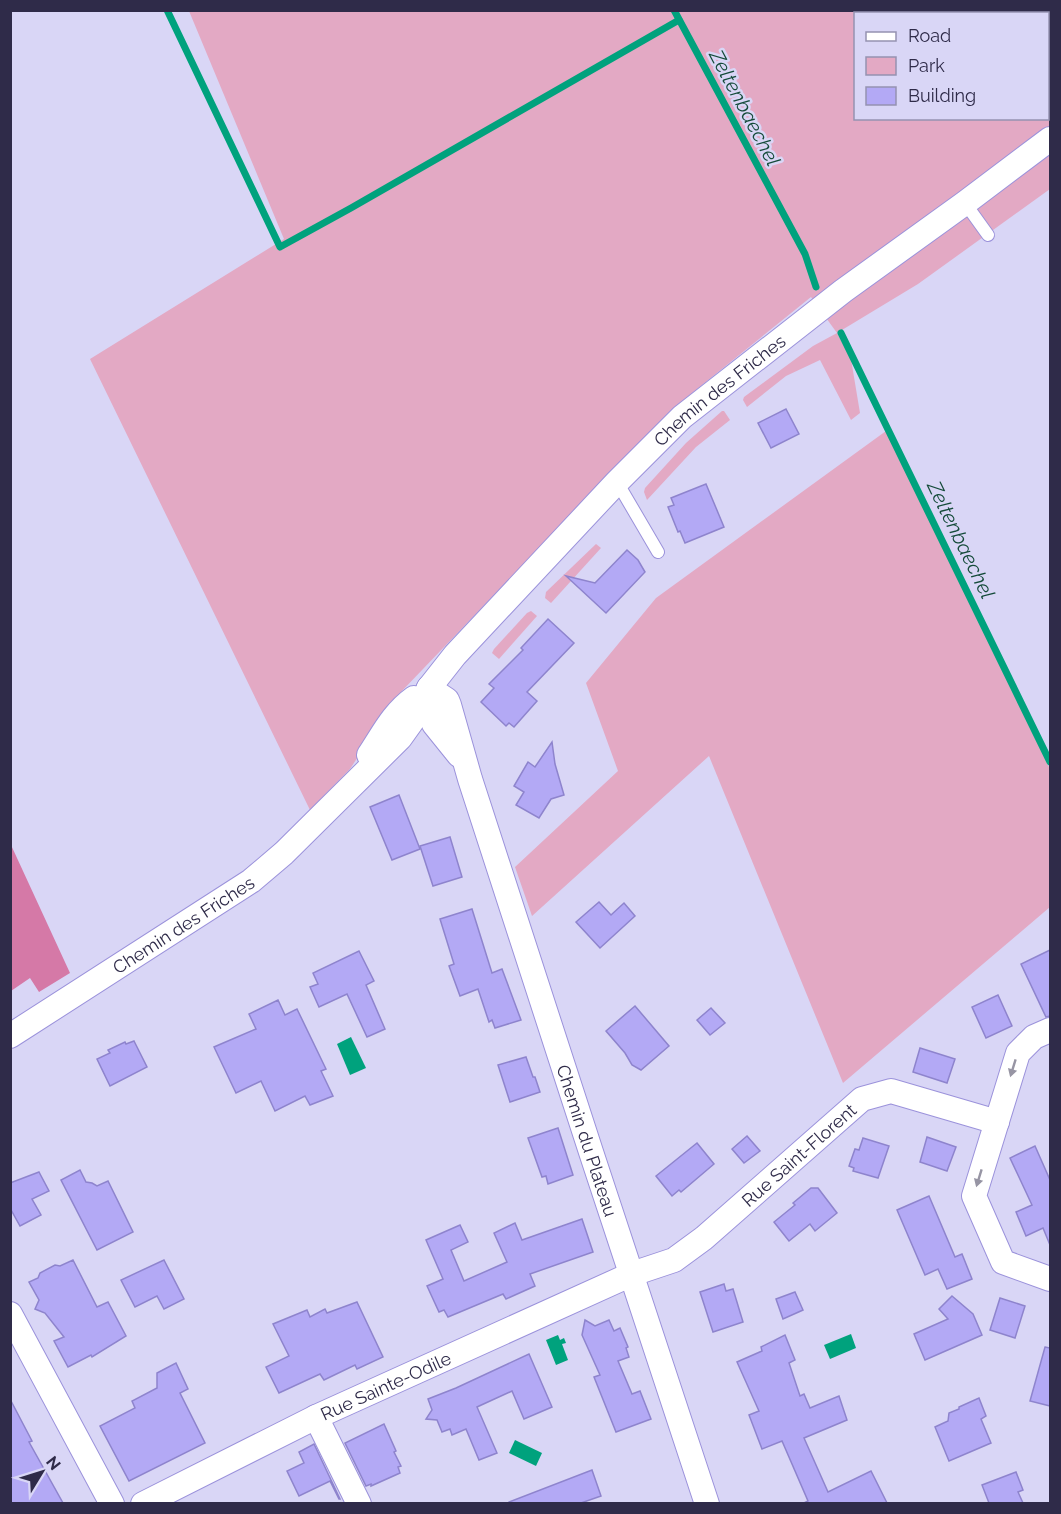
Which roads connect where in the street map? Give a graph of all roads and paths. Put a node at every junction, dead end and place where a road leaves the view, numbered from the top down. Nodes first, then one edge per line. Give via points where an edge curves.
1 (1049, 143) edge
2 (965, 203) junction
3 (988, 235) dead end
4 (617, 482) junction
5 (658, 552) dead end
6 (429, 688) junction
7 (1050, 1030) edge
8 (10, 1035) edge
9 (997, 1122) junction
10 (632, 1274) junction
11 (1050, 1280) edge
12 (10, 1314) edge
13 (316, 1417) junction
14 (112, 1503) edge
15 (143, 1503) edge
16 (359, 1503) edge
17 (707, 1503) edge

1 - 2 street, Chemin des Friches
2 - 3 lane
2 - 4 street, Chemin des Friches via 843,291 682,417
4 - 5 lane
4 - 6 street, Chemin des Friches via 455,655
6 - 8 street, Chemin des Friches via 400,709 340,796 251,881
6 - 10 street, Chemin du Plateau via 434,724 461,758 470,779
7 -> 9 street via 1034,1037 1018,1053
9 - 10 street, Rue Saint-Florent via 891,1091 862,1099 704,1238 674,1260
9 -> 11 street via 974,1196 1003,1262
10 - 13 street, Rue Sainte-Odile
10 - 17 street, Chemin du Plateau
12 - 14 street
13 - 15 street, Rue Sainte-Odile
13 - 16 street

